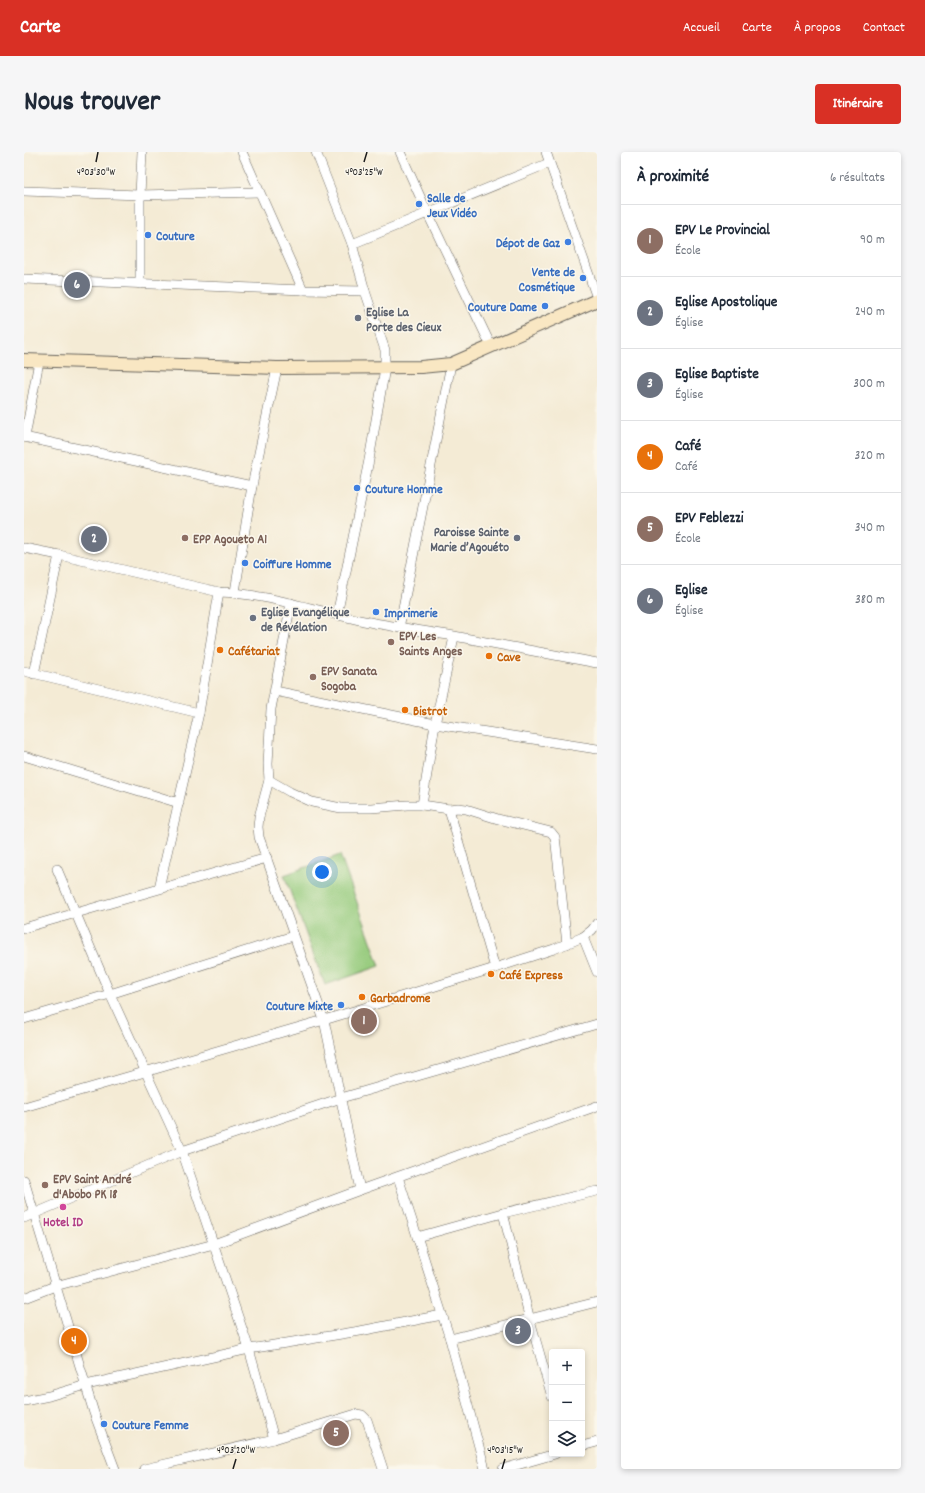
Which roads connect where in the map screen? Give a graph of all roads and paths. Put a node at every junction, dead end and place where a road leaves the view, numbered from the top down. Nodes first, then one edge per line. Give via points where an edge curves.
1 (142, 152) edge
2 (242, 152) edge
3 (316, 152) edge
4 (400, 152) edge
5 (546, 152) edge
6 (549, 163) junction
7 (24, 191) edge
8 (259, 192) junction
9 (140, 195) junction
10 (427, 212) junction
11 (352, 244) junction
12 (24, 279) edge
13 (140, 284) junction
14 (303, 290) junction
15 (365, 290) junction
16 (597, 299) edge
17 (491, 346) junction
18 (24, 360) edge
19 (39, 362) junction
20 (451, 364) junction
21 (277, 368) junction
22 (385, 368) junction
23 (24, 437) edge
24 (252, 486) junction
25 (24, 548) edge
26 (59, 555) junction
27 (219, 592) junction
28 (235, 592) junction
29 (291, 603) junction
30 (337, 615) junction
31 (399, 628) junction
32 (454, 636) junction
33 (597, 663) edge
34 (24, 671) edge
35 (34, 674) junction
36 (275, 692) junction
37 (199, 713) junction
38 (435, 724) junction
39 (597, 749) edge
40 (24, 756) edge
41 (269, 780) junction
42 (179, 803) junction
43 (422, 805) junction
44 (449, 809) junction
45 (267, 858) junction
46 (57, 869) dead end
47 (159, 888) junction
48 (76, 912) junction
49 (597, 923) edge
50 (24, 928) edge
51 (293, 936) junction
52 (584, 937) junction
53 (567, 944) junction
54 (495, 968) junction
55 (597, 972) edge
56 (110, 994) junction
57 (24, 1018) edge
58 (324, 1020) junction
59 (597, 1024) edge
60 (144, 1071) junction
61 (341, 1098) junction
62 (597, 1106) edge
63 (24, 1107) edge
64 (182, 1151) junction
65 (398, 1177) junction
66 (24, 1180) edge
67 (360, 1190) junction
68 (597, 1191) edge
69 (503, 1213) junction
70 (34, 1215) junction
71 (24, 1218) edge
72 (417, 1237) junction
73 (214, 1244) junction
74 (55, 1286) junction
75 (24, 1298) edge
76 (597, 1302) edge
77 (442, 1315) junction
78 (530, 1320) junction
79 (450, 1339) junction
80 (249, 1349) junction
81 (86, 1385) junction
82 (549, 1386) edge
83 (24, 1401) edge
84 (274, 1438) junction
85 (597, 1442) edge
86 (585, 1445) edge
87 (549, 1457) edge
88 (536, 1464) edge
89 (116, 1469) edge
90 (144, 1469) edge
91 (383, 1469) edge
92 (485, 1469) edge
93 (503, 1469) edge

1 - 9 street
2 - 8 street
3 - 11 street
4 - 10 street
5 - 6 street
6 - 10 street
6 - 16 street
7 - 9 street
8 - 9 street
8 - 14 street
9 - 13 street
10 - 11 street
10 - 17 street
11 - 15 street
12 - 13 street
13 - 14 street
14 - 15 street
15 - 22 street via 385,350
16 - 17 street
17 - 20 street
18 - 19 street
19 - 21 street
19 - 23 street
20 - 22 street
20 - 31 street
21 - 22 street
21 - 24 street
22 - 30 street
23 - 24 street
24 - 28 street
25 - 26 street
26 - 27 street
26 - 35 street
27 - 28 street
27 - 37 street
28 - 29 street
29 - 30 street
29 - 36 street
30 - 31 street
31 - 32 street
32 - 33 street
32 - 38 street
34 - 35 street
35 - 37 street
36 - 38 street
36 - 41 street via 270,725
37 - 42 street
38 - 39 street
38 - 43 street
40 - 42 street
41 - 43 street via 312,802 341,808
41 - 45 street via 258,827
42 - 47 street
43 - 44 street
44 - 53 street via 466,809 551,832 555,837
44 - 54 street
45 - 47 street
45 - 51 street
46 - 48 street
47 - 48 street
48 - 50 street
48 - 56 street
49 - 52 street
51 - 56 street
51 - 58 street
52 - 53 street
52 - 55 street
53 - 54 street
54 - 58 street
56 - 57 street
56 - 60 street
58 - 60 street
58 - 61 street
59 - 61 street
60 - 63 street
60 - 64 street
61 - 64 street
61 - 67 street
62 - 65 street
64 - 70 street
64 - 73 street
65 - 67 street
65 - 72 street
66 - 70 street
67 - 73 street
68 - 69 street
69 - 72 street
69 - 78 street
70 - 71 street
70 - 74 street
72 - 77 street
73 - 74 street
73 - 80 street
74 - 75 street
74 - 81 street
76 - 78 street
77 - 79 street
77 - 80 street
78 - 79 street
78 - 82 street
79 - 92 street
80 - 81 street
80 - 84 street
81 - 83 street
81 - 89 street
84 - 90 street
84 - 91 street via 356,1414 362,1415 367,1420
85 - 86 street
87 - 88 street
88 - 93 street

